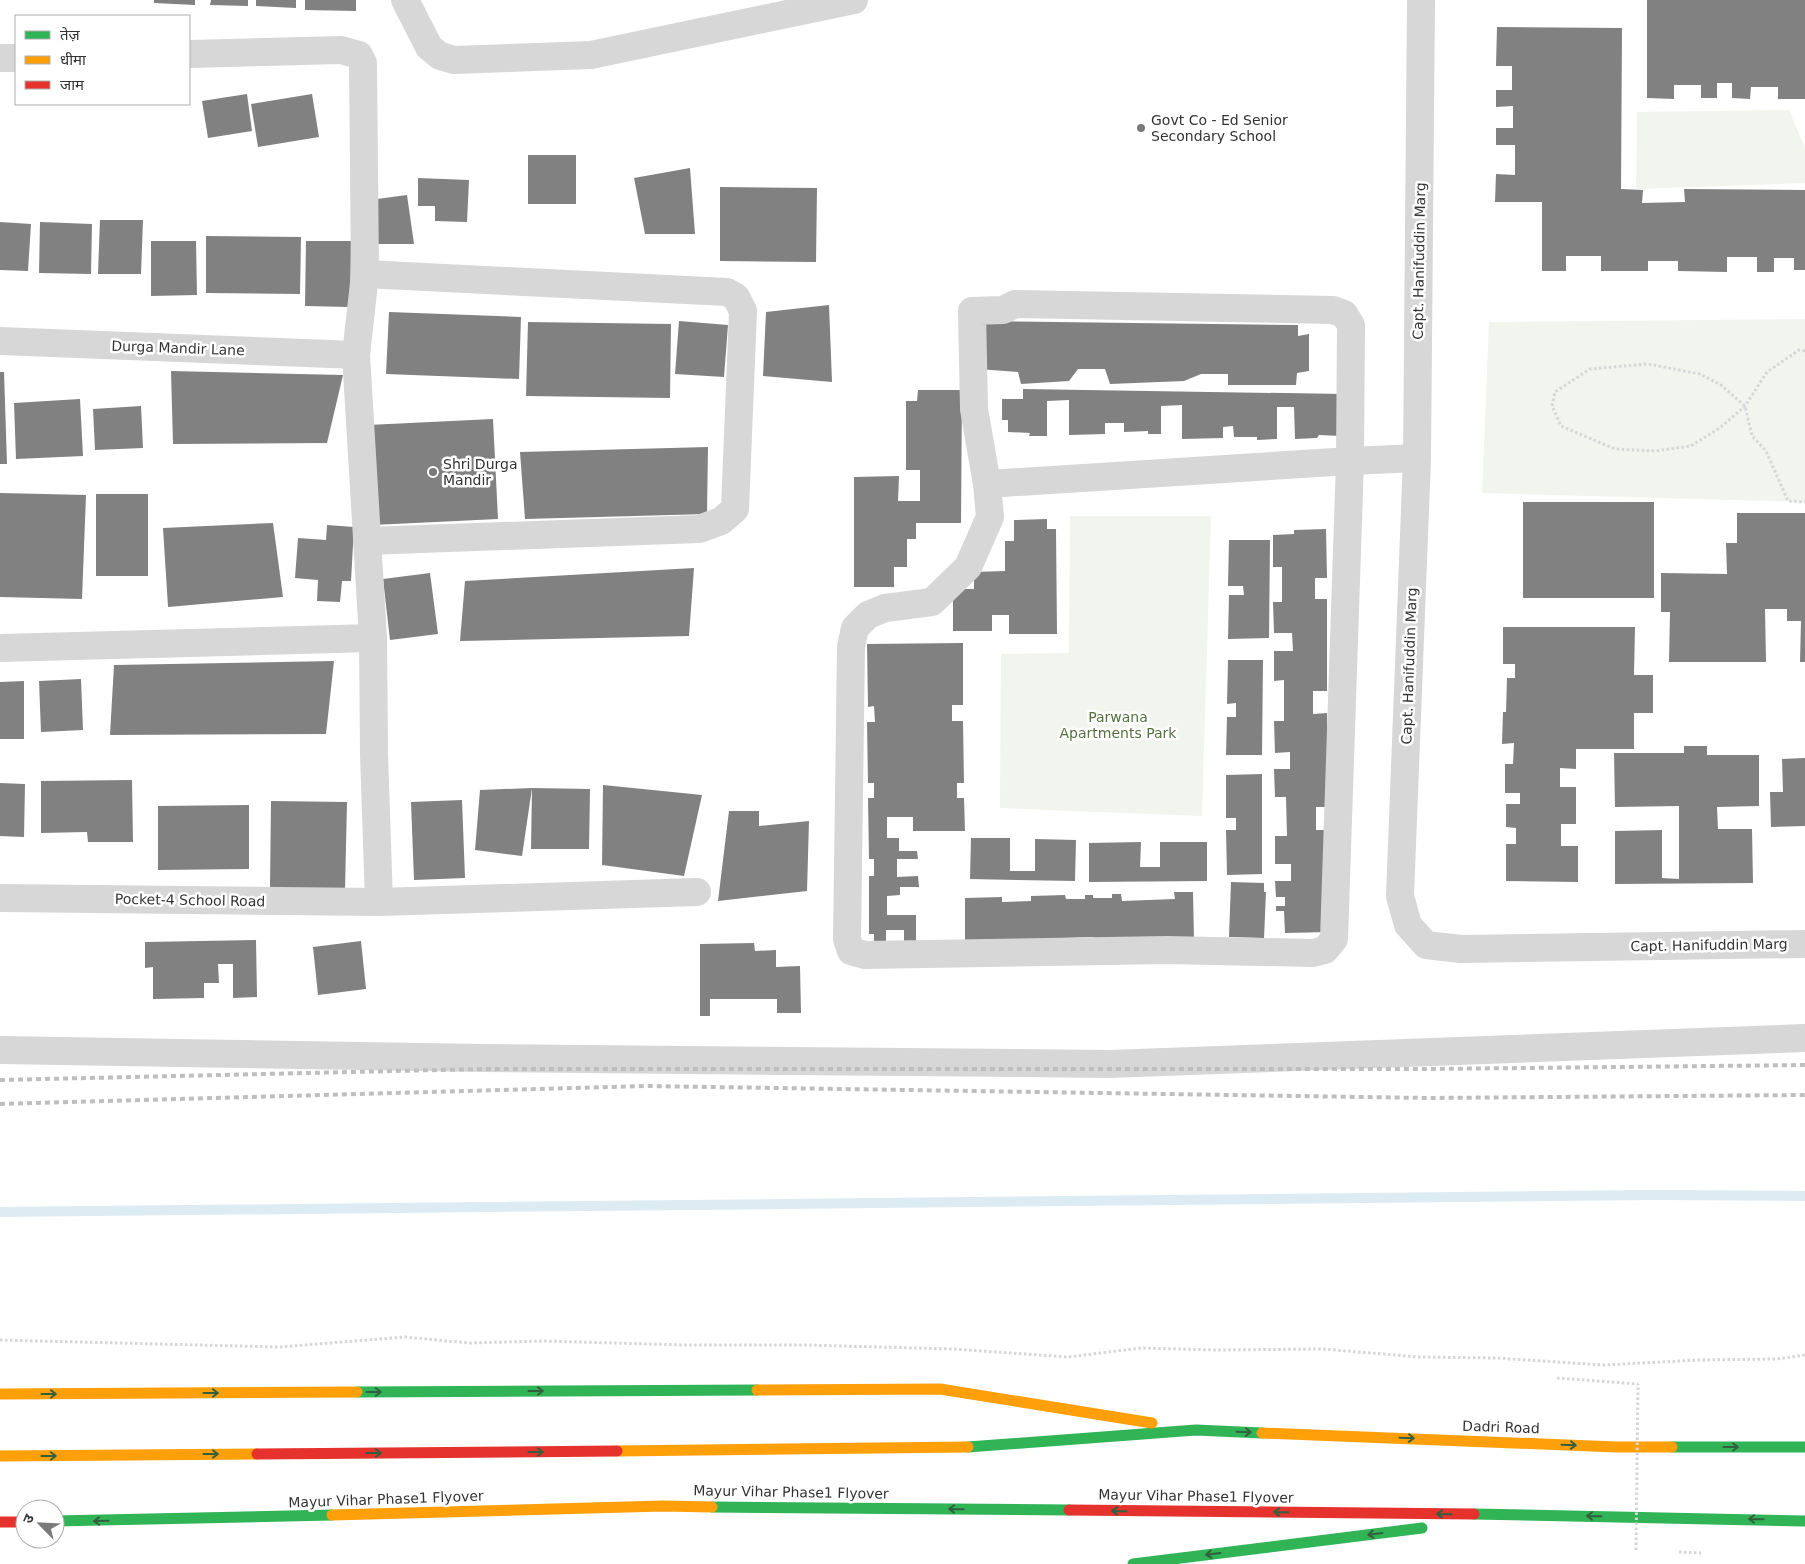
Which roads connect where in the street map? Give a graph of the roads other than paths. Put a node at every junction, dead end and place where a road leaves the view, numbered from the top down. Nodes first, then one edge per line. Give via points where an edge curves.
1 (406, 0) edge
2 (854, 0) edge
3 (1421, 0) edge
4 (190, 54) edge
5 (0, 58) edge
6 (15, 58) edge
7 (365, 274) junction
8 (0, 341) edge
9 (356, 355) junction
10 (1417, 458) junction
11 (1350, 461) junction
12 (986, 484) junction
13 (367, 542) junction
14 (373, 638) junction
15 (0, 648) edge
16 (698, 892) dead end
17 (0, 898) edge
18 (379, 902) junction
19 (1805, 944) edge
20 (1805, 1038) edge
21 (0, 1050) edge
22 (0, 1394) edge
23 (1196, 1430) junction
24 (1805, 1448) edge
25 (0, 1456) edge
26 (1527, 1515) junction
27 (65, 1521) edge
28 (1805, 1521) edge
29 (0, 1522) edge
30 (15, 1522) edge
31 (1448, 1525) dead end
32 (1429, 1527) dead end
33 (1133, 1564) edge

1 - 2 street via 429,47 440,56 454,60 591,55
3 - 10 street, Capt. Hanifuddin Marg
4 - 7 street via 341,50 358,56 363,63
5 - 6 street
7 - 9 street
7 - 13 street via 727,292 736,296 742,311 735,509 721,521 699,529
8 - 9 street, Durga Mandir Lane
9 - 13 street
10 - 11 street
10 - 19 street, Capt. Hanifuddin Marg via 1400,896 1408,925 1426,945 1461,949
11 - 12 street
11 - 12 street via 1351,325 1344,314 1333,310 1015,304 1003,310 972,311 974,410
11 - 12 street via 1334,939 1326,950 1313,953 1168,950 865,956 851,951 847,939 848,842 851,647 855,628 868,615 885,608 932,602 968,567 990,517
13 - 14 street
14 - 15 street
14 - 18 street
16 - 18 street, Pocket-4 School Road
17 - 18 street, Pocket-4 School Road
20 - 21 street via 1110,1064
22 -> 23 highway via 940,1389
23 -> 24 highway, Dadri Road via 1616,1447
25 -> 23 highway via 961,1448
26 -> 27 highway, Mayur Vihar Phase1 Flyover via 663,1506
28 -> 26 highway
26 - 31 highway
29 - 30 highway
32 -> 33 highway

